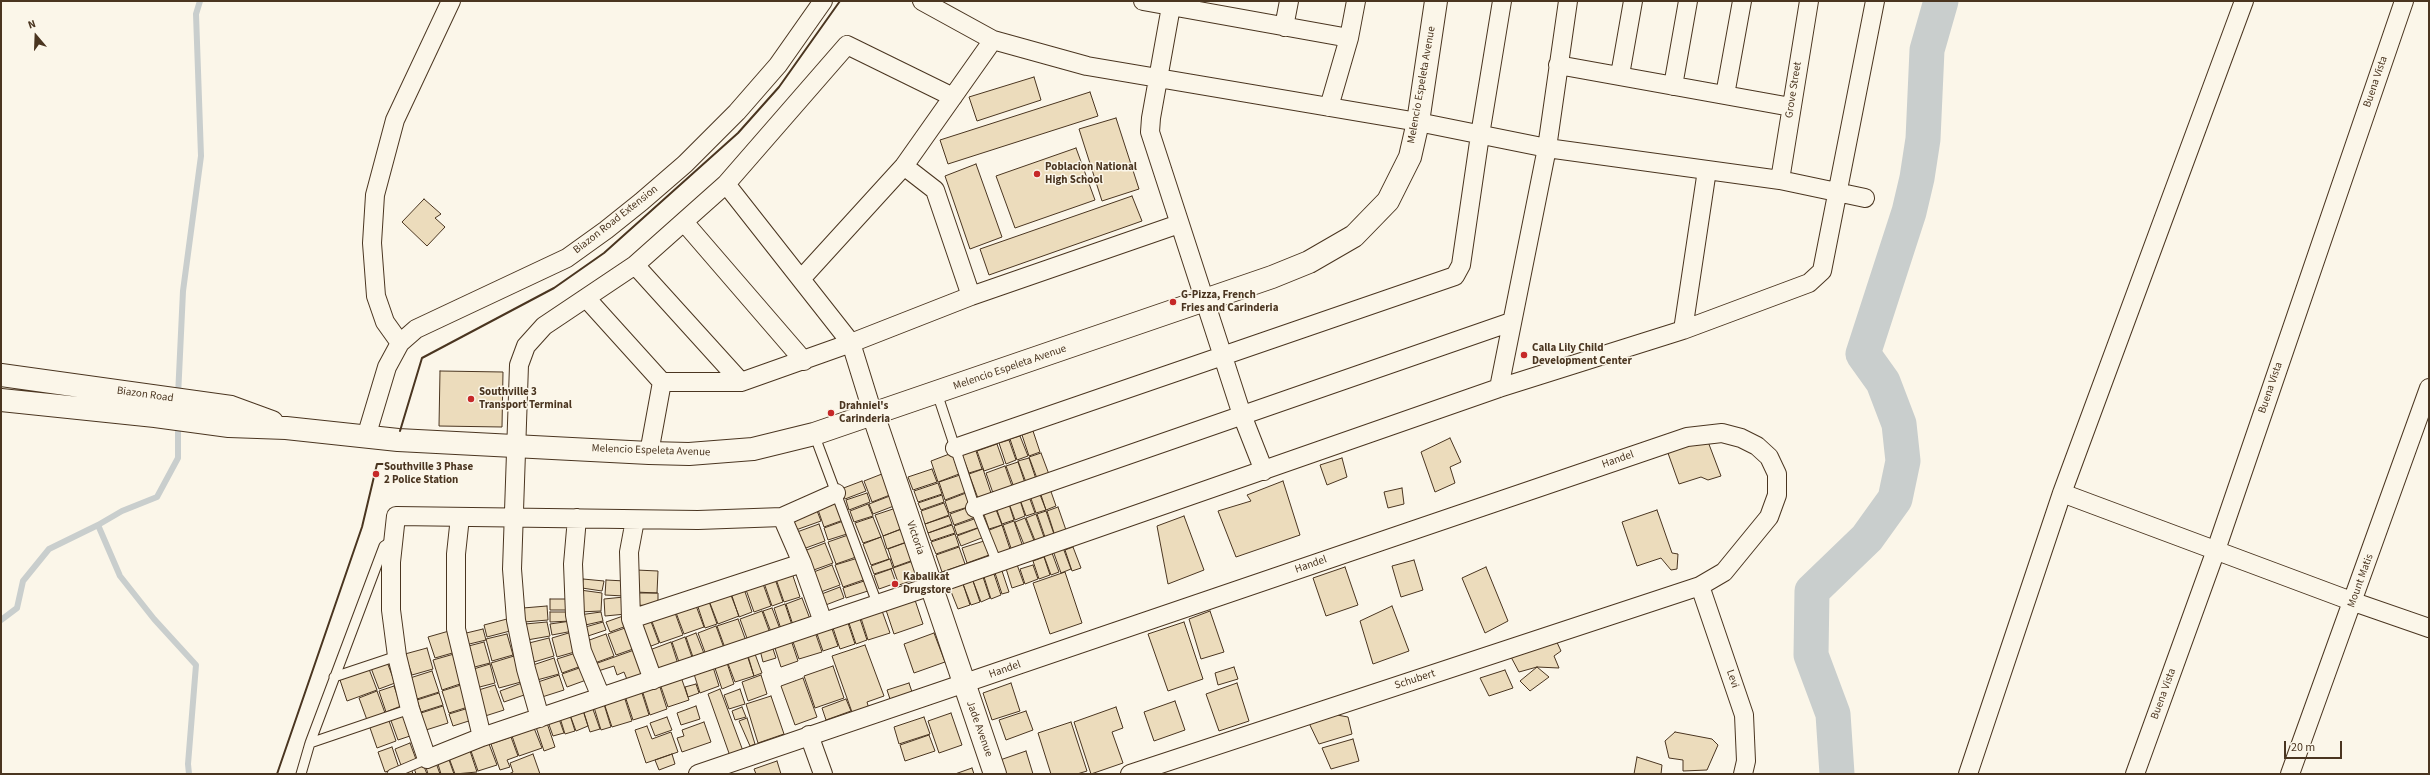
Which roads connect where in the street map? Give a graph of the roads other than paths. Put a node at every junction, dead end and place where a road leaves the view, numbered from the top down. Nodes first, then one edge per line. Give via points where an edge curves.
1 (451, 1) edge
2 (823, 1) edge
3 (922, 1) edge
4 (1143, 1) edge
5 (1289, 1) edge
6 (1356, 1) edge
7 (1436, 1) edge
8 (1502, 1) edge
9 (1568, 1) edge
10 (1633, 1) edge
11 (1688, 1) edge
12 (1742, 1) edge
13 (1809, 1) edge
14 (1875, 1) edge
15 (2244, 1) edge
16 (2404, 1) edge
17 (1171, 4) edge
18 (1231, 8) edge
19 (1284, 27) junction
20 (1349, 38) junction
21 (993, 40) junction
22 (1558, 65) junction
23 (1620, 75) junction
24 (1159, 77) junction
25 (1673, 86) junction
26 (1725, 95) junction
27 (953, 97) junction
28 (1329, 107) junction
29 (1791, 107) junction
30 (1418, 122) junction
31 (1480, 135) junction
32 (1546, 148) junction
33 (904, 166) junction
34 (1706, 170) junction
35 (1780, 180) junction
36 (726, 184) junction
37 (1838, 193) junction
38 (1865, 198) dead end
39 (684, 222) junction
40 (1179, 224) junction
41 (635, 265) junction
42 (801, 279) junction
43 (971, 296) junction
44 (587, 298) junction
45 (1204, 302) junction
46 (1511, 322) junction
47 (1683, 330) junction
48 (400, 343) junction
49 (851, 343) junction
50 (1222, 356) junction
51 (804, 361) junction
52 (11, 376) edge
53 (662, 382) junction
54 (741, 382) junction
55 (1499, 388) junction
56 (2429, 388) edge
57 (937, 393) junction
58 (10, 401) edge
59 (157, 406) junction
60 (873, 414) junction
61 (1242, 415) junction
62 (814, 434) junction
63 (366, 437) junction
64 (398, 440) joint
65 (515, 445) junction
66 (955, 448) junction
67 (649, 453) junction
68 (1264, 471) junction
69 (836, 493) junction
70 (2062, 493) junction
71 (975, 508) junction
72 (460, 516) junction
73 (782, 517) junction
74 (515, 518) junction
75 (577, 518) junction
76 (635, 520) junction
77 (393, 540) junction
78 (2216, 550) junction
79 (997, 562) junction
80 (802, 563) junction
81 (931, 586) junction
82 (1700, 586) junction
83 (2354, 602) junction
84 (877, 603) junction
85 (631, 619) junction
86 (823, 622) junction
87 (2429, 628) edge
88 (397, 656) junction
89 (334, 677) junction
90 (653, 680) junction
91 (963, 684) junction
92 (601, 697) junction
93 (410, 709) junction
94 (540, 718) junction
95 (809, 735) junction
96 (482, 737) junction
97 (310, 743) junction
98 (426, 760) junction
99 (301, 774) edge
100 (392, 774) edge
101 (698, 774) edge
102 (824, 774) edge
103 (995, 774) edge
104 (1130, 774) edge
105 (1743, 774) edge
106 (1968, 774) edge
107 (2135, 774) edge
108 (2290, 774) edge

1 - 48 street via 395,120 375,195 372,243 376,296 385,322
2 - 48 street, Biazon Road Extension via 778,65 737,112 685,164 635,207 566,258 416,329
3 - 21 street
4 - 17 street
5 - 19 street
6 - 20 street
7 - 30 street, Melencio Espeleta Avenue
8 - 31 street
9 - 22 street
10 - 23 street
11 - 25 street
12 - 26 street
13 - 29 street, Grove Street
14 - 37 street
15 - 70 street
16 - 78 street, Buena Vista
17 - 18 street
17 - 24 street
18 - 19 street
19 - 20 street
20 - 28 street
21 - 24 street via 1087,66
21 - 27 street
22 - 23 street
22 - 32 street
23 - 25 street
24 - 28 street
24 - 40 street via 1150,132
25 - 26 street
26 - 29 street
27 - 33 street
27 - 36 street via 847,45
28 - 30 street
29 - 35 street, Grove Street
30 - 31 street
30 - 45 street, Melencio Espeleta Avenue via 1410,157 1388,201 1354,236 1309,262
31 - 32 street
31 - 50 street via 1461,265 1455,276
32 - 34 street
32 - 46 street
33 - 42 street
33 - 43 street via 935,190
34 - 35 street
34 - 47 street
35 - 37 street
36 - 39 street
36 - 42 street
37 - 38 street
37 - 47 street via 1822,271 1816,278 1809,283
39 - 41 street
39 - 51 street
40 - 43 street
40 - 45 street
41 - 44 street
41 - 54 street
42 - 49 street
43 - 49 street
44 - 53 street
44 - 65 street via 544,326 526,346 518,365
45 - 50 street
45 - 57 street, Melencio Espeleta Avenue
46 - 55 street
46 - 61 street
47 - 55 street
48 - 63 street, Biazon Road Extension via 387,367
49 - 51 street
49 - 60 street
50 - 61 street
50 - 66 street
51 - 54 street
52 - 58 street
52 - 59 street, Biazon Road
53 - 54 street
53 - 67 street
55 - 68 street
56 - 83 street, Mount Matis
57 - 60 street, Melencio Espeleta Avenue
57 - 66 lane
58 - 59 street, Biazon Road
59 - 63 street, Biazon Road via 230,416 286,428
60 - 62 street, Melencio Espeleta Avenue
60 - 81 street, Victoria
61 - 68 street
61 - 71 street
62 - 67 street, Melencio Espeleta Avenue via 745,450 689,454
62 - 69 lane
63 - 64 street, Biazon Road
64 - 65 street, Melencio Espeleta Avenue
65 - 67 street, Melencio Espeleta Avenue
65 - 74 street
66 - 71 lane
68 - 79 street
69 - 73 street
69 - 84 lane
70 - 78 street
70 - 106 street
71 - 79 lane
72 - 74 street
72 - 77 street via 396,516
72 - 96 street via 456,554 456,629 463,667
73 - 76 street
73 - 80 street
74 - 75 street
74 - 94 street via 512,568 516,620
75 - 76 street
75 - 92 street via 573,564 575,615 582,650
76 - 85 street via 629,552
77 - 88 street via 391,610
77 - 89 lane via 384,546
78 - 83 street
78 - 107 street, Buena Vista
79 - 81 street
80 - 85 street
80 - 86 street
81 - 84 street
81 - 91 street, Victoria
82 - 91 street, Handel via 1724,572 1769,517 1777,495 1777,474 1769,457 1757,446 1722,433 1700,434 1675,440
82 - 104 street, Schubert
82 - 105 street, Levi via 1744,715 1746,761
83 - 87 street
83 - 108 street, Mount Matis
84 - 86 street
85 - 90 street
86 - 90 street
88 - 89 lane
88 - 93 street
89 - 97 lane
90 - 92 street
91 - 95 street, Handel
91 - 103 street, Jade Avenue
92 - 94 street
93 - 97 lane
93 - 98 street
94 - 96 street
95 - 101 street, Handel
95 - 102 street
96 - 98 street
97 - 99 lane
98 - 100 lane

